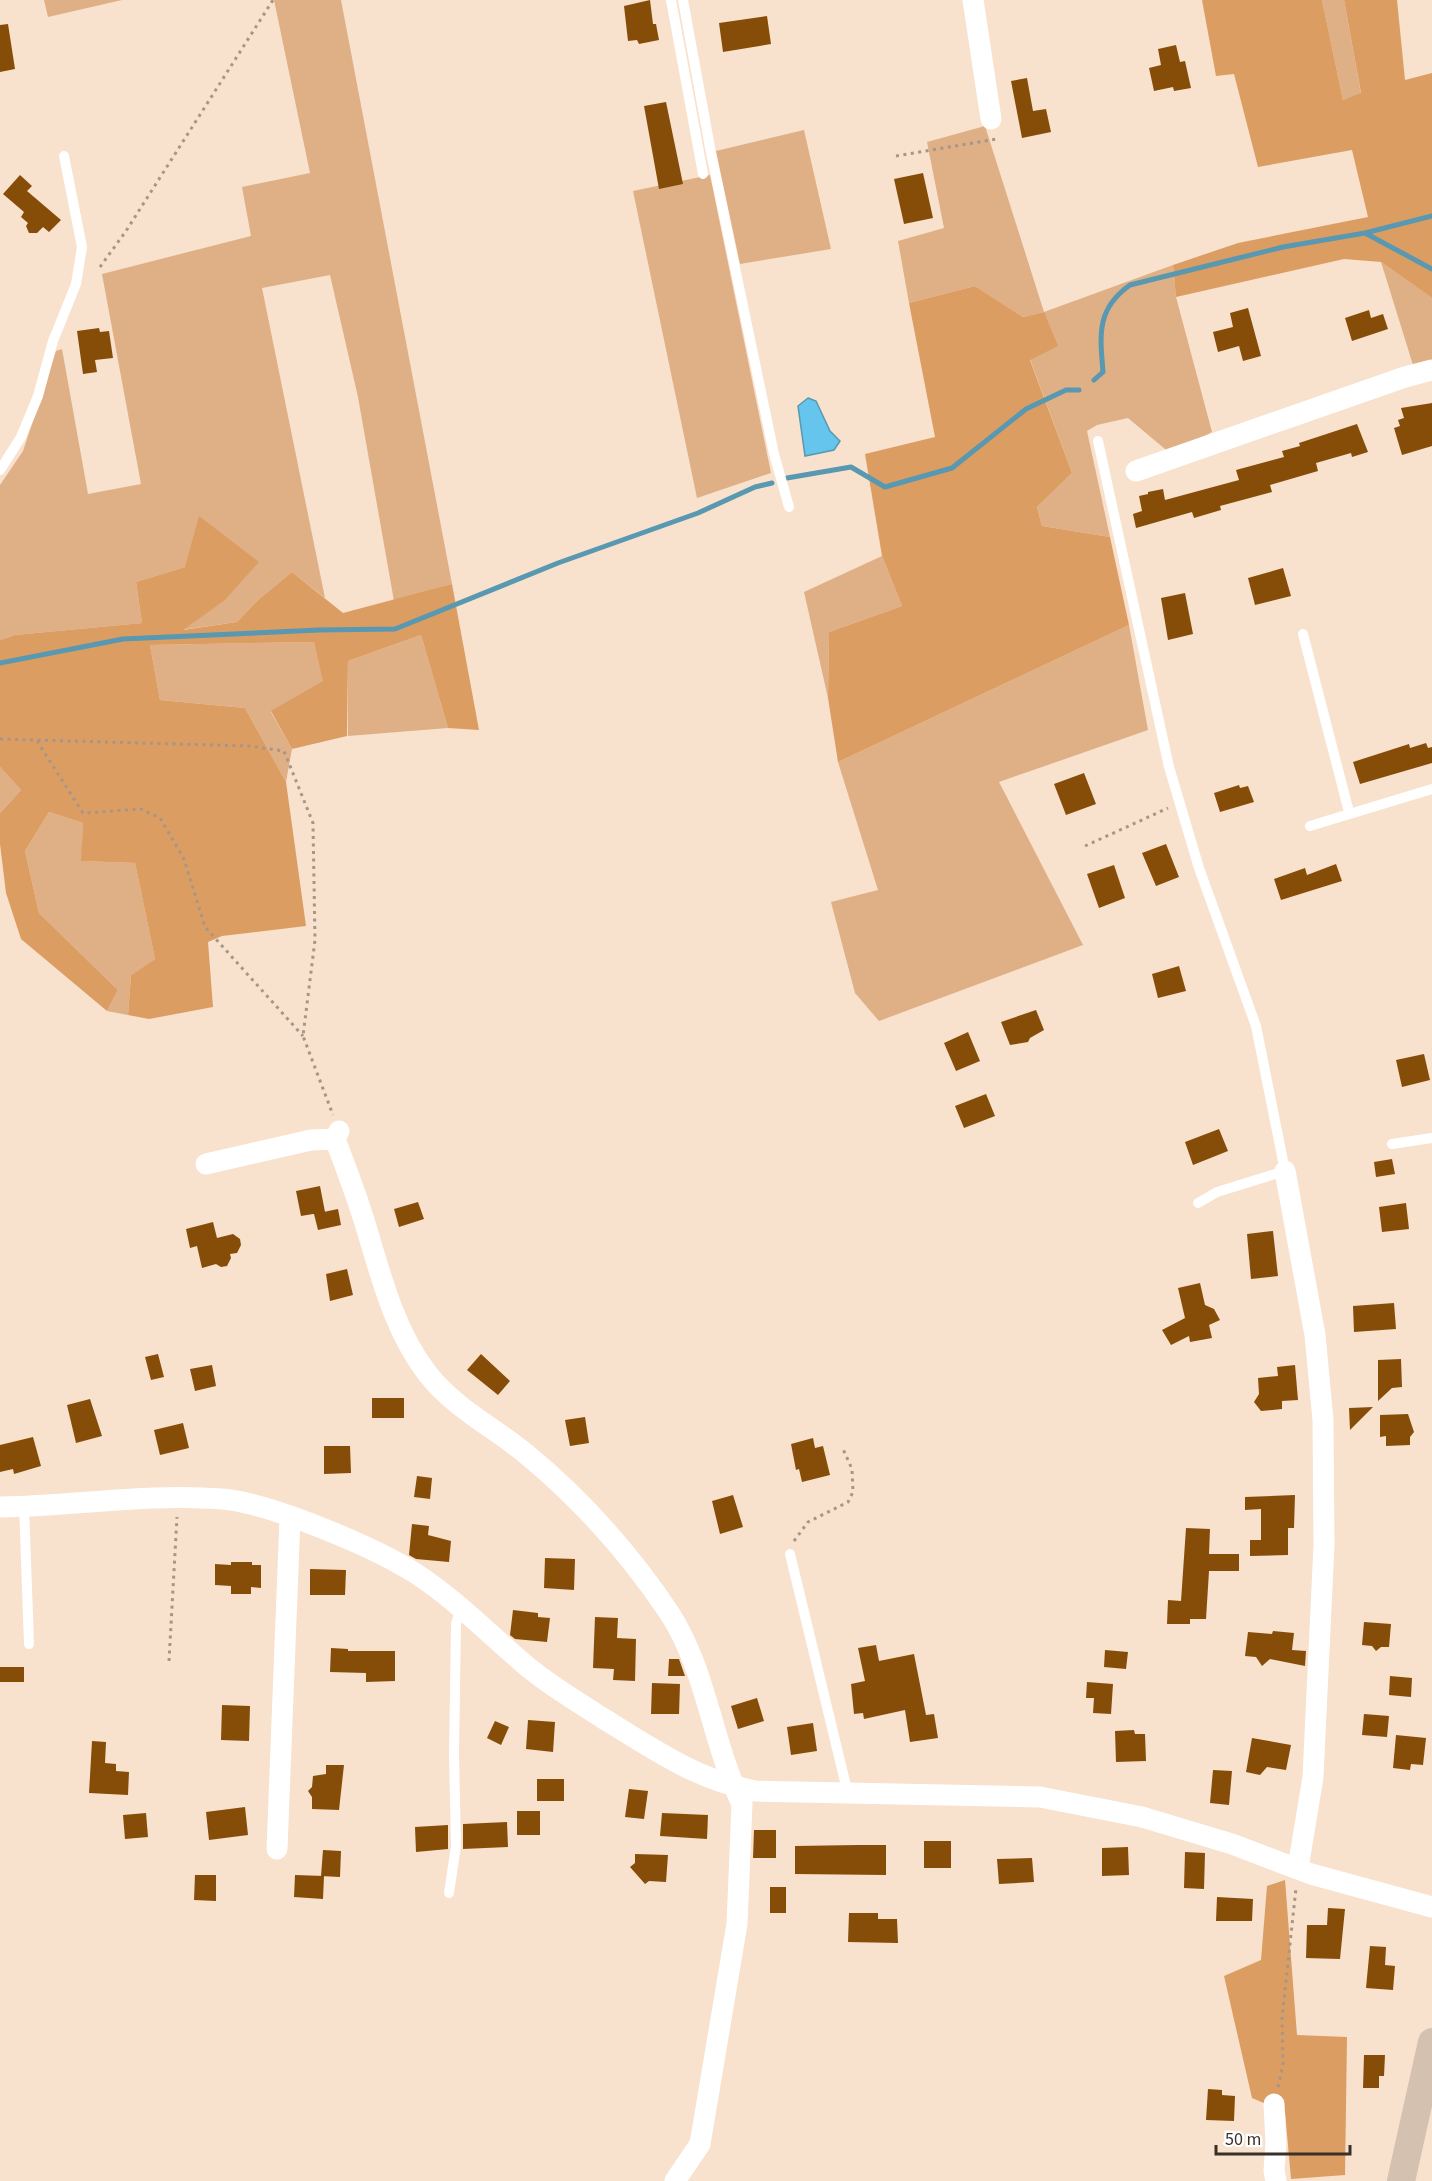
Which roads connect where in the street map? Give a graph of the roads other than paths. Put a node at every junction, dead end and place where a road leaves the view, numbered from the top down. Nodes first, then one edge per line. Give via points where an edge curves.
1 (671, 0) edge
2 (683, 0) edge
3 (973, 0) edge
4 (991, 119) dead end
5 (64, 156) dead end
6 (703, 174) dead end
7 (1432, 370) edge
8 (1098, 441) dead end
9 (0, 470) edge
10 (1136, 471) dead end
11 (789, 507) dead end
12 (1303, 634) dead end
13 (1432, 789) edge
14 (1348, 812) junction
15 (1310, 826) dead end
16 (1432, 1138) edge
17 (1392, 1144) dead end
18 (206, 1164) dead end
19 (1285, 1171) junction
20 (1198, 1203) dead end
21 (24, 1505) junction
22 (0, 1507) edge
23 (290, 1518) junction
24 (790, 1554) road end
25 (461, 1608) junction
26 (29, 1644) dead end
27 (733, 1787) junction
28 (848, 1794) junction
29 (277, 1849) dead end
30 (1298, 1868) junction
31 (449, 1893) dead end
32 (1432, 1907) edge
33 (1432, 2042) edge
34 (1274, 2104) road end
35 (675, 2181) edge
36 (1276, 2181) edge
37 (1401, 2181) edge

1 - 6 lane
2 - 11 lane via 711,153 774,454
3 - 4 street
5 - 9 lane via 82,248 76,284 53,341 38,396 21,437
7 - 10 street via 1405,376
8 - 19 lane via 1169,767 1199,868 1256,1026
12 - 14 lane
13 - 14 lane
14 - 15 lane
16 - 17 lane
18 - 27 street via 337,1135 396,1319 411,1352 447,1395 575,1496 670,1614 685,1641
19 - 20 lane via 1217,1192
19 - 30 street via 1315,1335 1323,1420 1324,1545 1313,1777
21 - 22 street
21 - 23 street via 178,1497 225,1499
21 - 26 lane
23 - 25 street via 413,1572
23 - 29 street
24 - 28 lane
25 - 27 street via 525,1665 575,1701 689,1771
25 - 31 lane via 456,1624 456,1846
27 - 28 street
27 - 35 street via 742,1804 737,1924 700,2144
28 - 30 street via 1040,1797 1068,1801 1182,1828
30 - 32 street
33 - 37 main road
34 - 36 street

